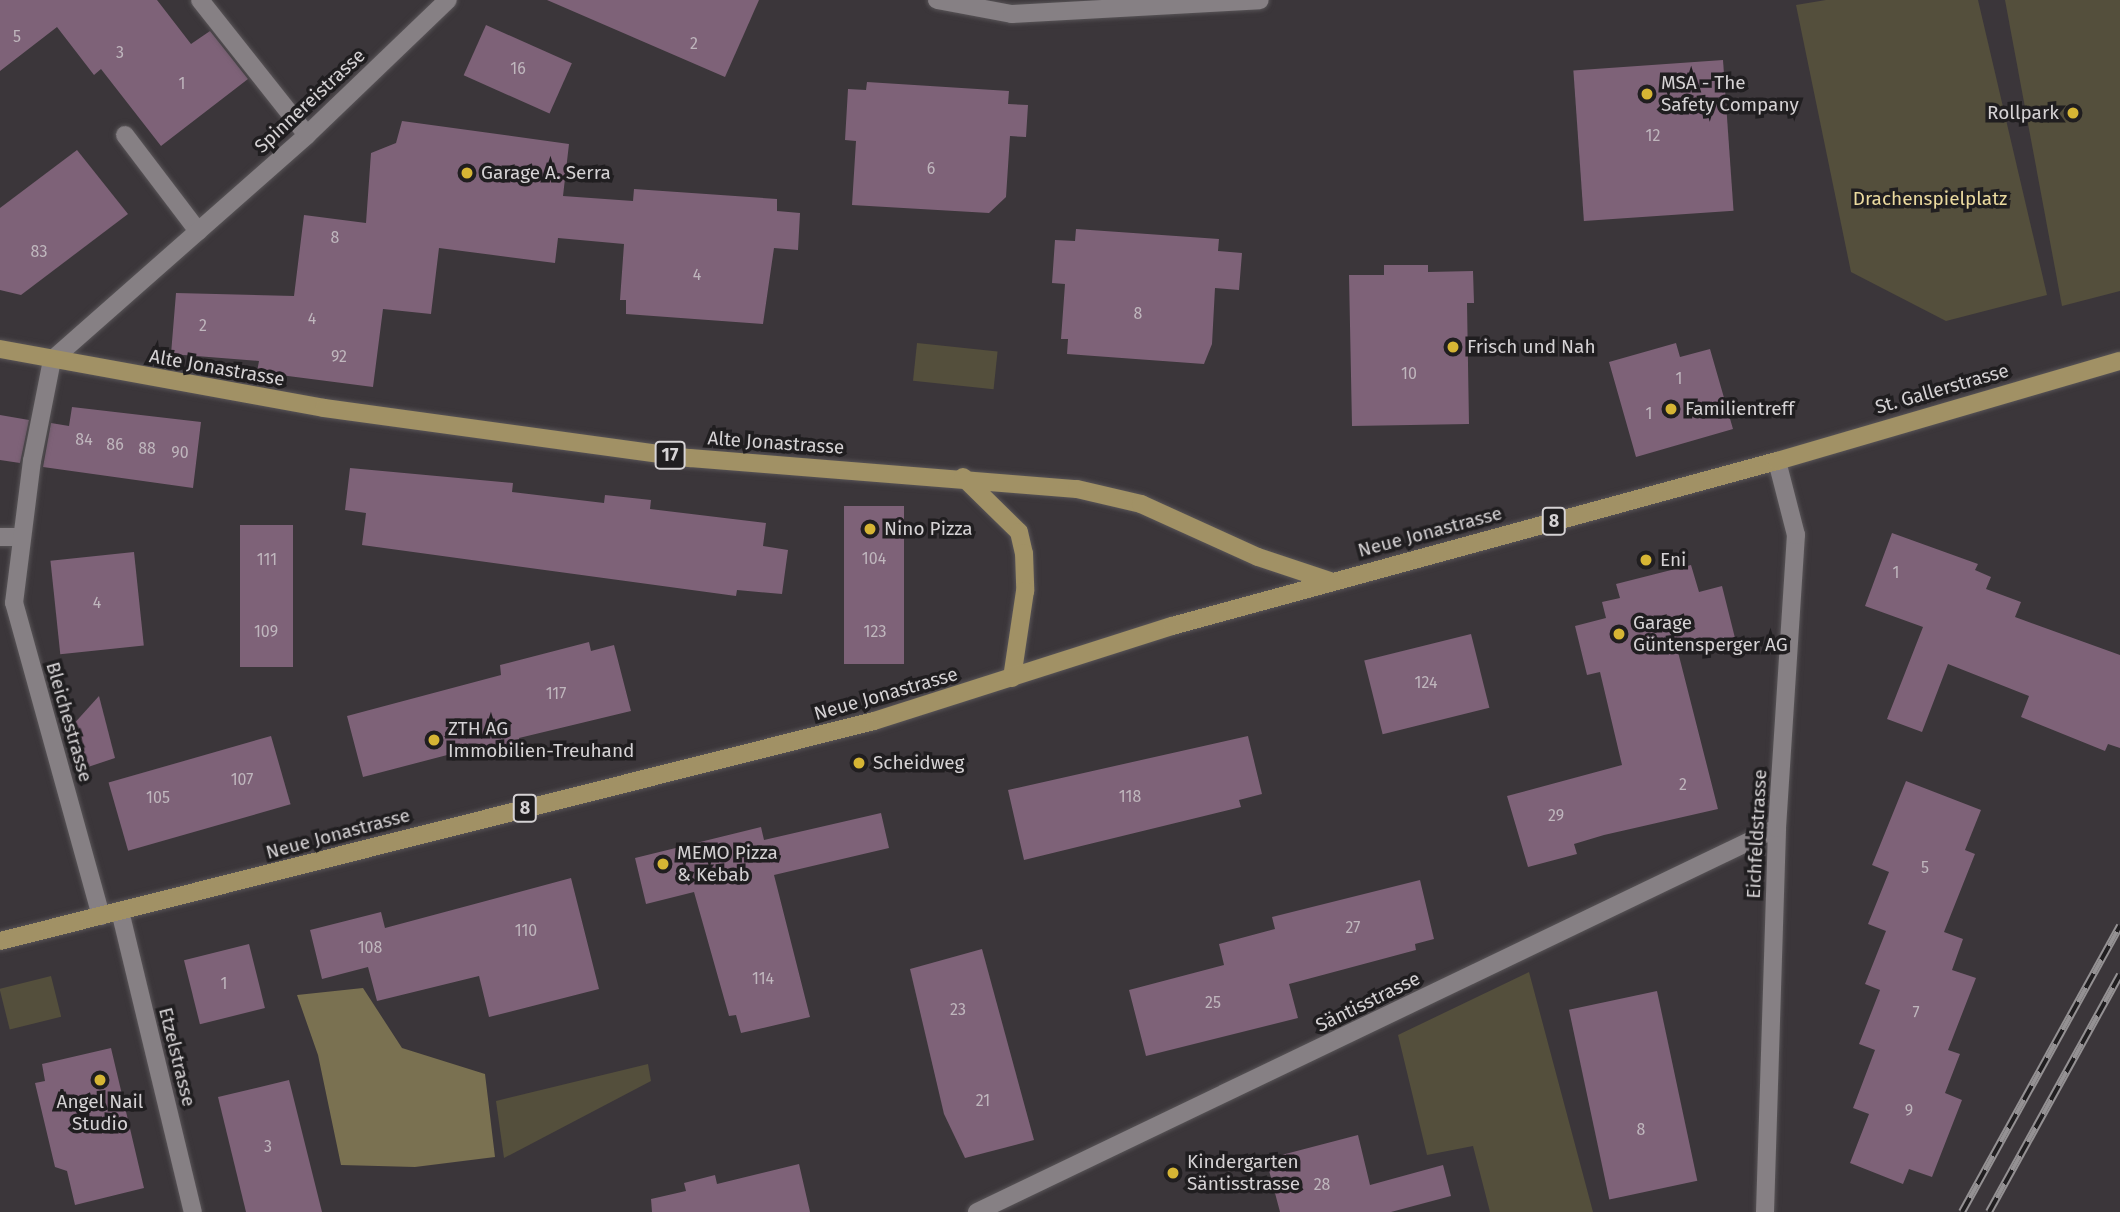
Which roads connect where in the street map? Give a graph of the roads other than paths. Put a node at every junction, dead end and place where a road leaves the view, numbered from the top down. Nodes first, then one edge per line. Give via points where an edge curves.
1 (200, 0) edge
2 (448, 0) edge
3 (937, 0) edge
4 (1260, 0) edge
5 (125, 135) dead end
6 (307, 135) junction
7 (198, 231) junction
8 (0, 349) edge
9 (52, 360) junction
10 (2120, 361) edge
11 (1777, 461) junction
12 (963, 477) junction
13 (0, 537) edge
14 (22, 537) junction
15 (1331, 581) junction
16 (1012, 678) junction
17 (1777, 828) junction
18 (120, 911) junction
19 (101, 916) junction
20 (0, 941) edge
21 (193, 1212) edge
22 (977, 1212) edge
23 (1765, 1212) edge

1 - 6 street
2 - 6 street, Spinnereistrasse
3 - 4 street via 1012,14
5 - 7 street
6 - 7 street, Spinnereistrasse
7 - 9 street, Spinnereistrasse
8 - 9 main road, Alte Jonastrasse / 17
9 - 12 main road, Alte Jonastrasse / 17 via 324,408 690,458
9 - 14 street, Bleichestrasse
10 - 11 main road, St. Gallerstrasse / 8
11 - 15 main road, Neue Jonastrasse / 8
11 - 17 street, Eichfeldstrasse via 1796,536
12 - 15 main road, Alte Jonastrasse / 17 via 1077,489 1141,504 1258,557
12 - 16 main road via 1019,532 1025,591
13 - 14 street
14 - 19 street, Bleichestrasse via 14,603
15 - 16 main road, Neue Jonastrasse / 8
16 - 18 main road, Neue Jonastrasse / 8 via 874,721
17 - 22 street, Säntisstrasse
17 - 23 street, Eichfeldstrasse
18 - 19 main road, Neue Jonastrasse / 8
18 - 21 street, Etzelstrasse
19 - 20 main road, Neue Jonastrasse / 8

